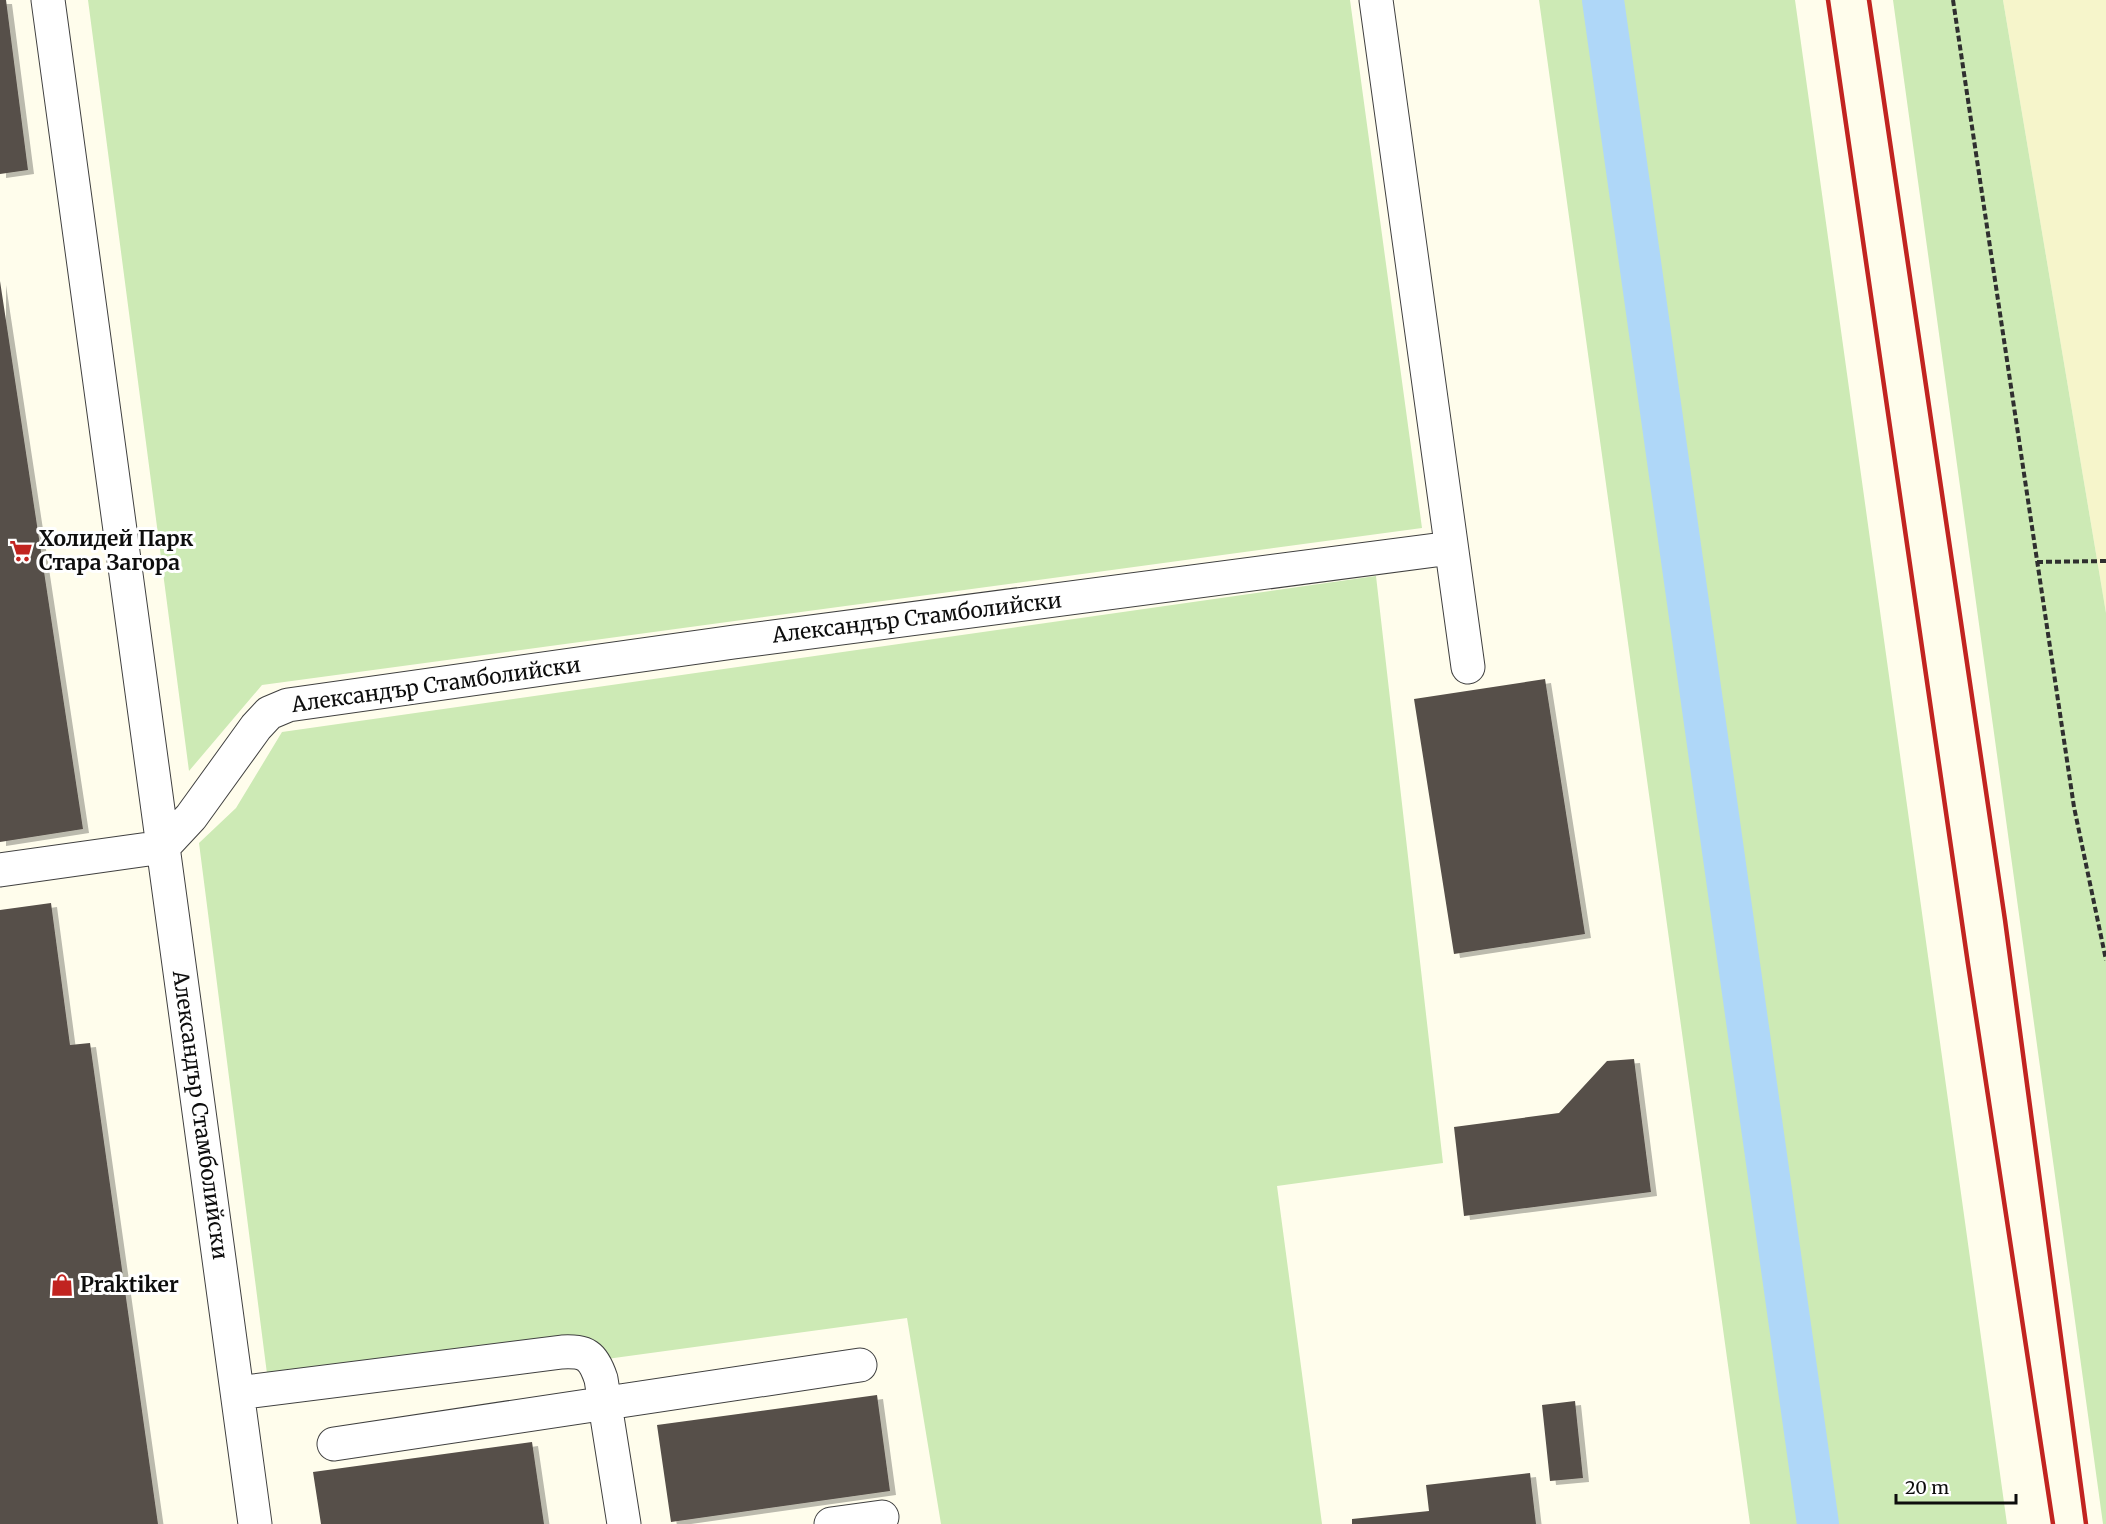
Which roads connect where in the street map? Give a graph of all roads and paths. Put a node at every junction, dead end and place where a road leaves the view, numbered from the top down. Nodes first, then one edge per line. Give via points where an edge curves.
1 (48, 0) edge
2 (1376, 0) edge
3 (1953, 0) edge
4 (1451, 548) junction
5 (2106, 561) edge
6 (2037, 562) junction
7 (1468, 668) dead end
8 (162, 847) junction
9 (0, 870) edge
10 (2106, 960) edge
11 (860, 1365) dead end
12 (238, 1393) junction
13 (605, 1404) junction
14 (334, 1444) dead end
15 (882, 1517) dead end
16 (255, 1524) edge
17 (624, 1524) edge
18 (831, 1524) edge

1 - 8 street
2 - 4 street
3 - 6 path
4 - 7 street
4 - 8 street, Александър Стамболийски via 746,640 288,705 269,713 256,727 191,817
5 - 6 path
6 - 10 path via 2074,807
8 - 9 street
8 - 12 street, Александър Стамболийски
11 - 13 street
12 - 13 street via 577,1352 587,1354 596,1366
12 - 16 street, Александър Стамболийски
13 - 14 street
13 - 17 street
15 - 18 street

